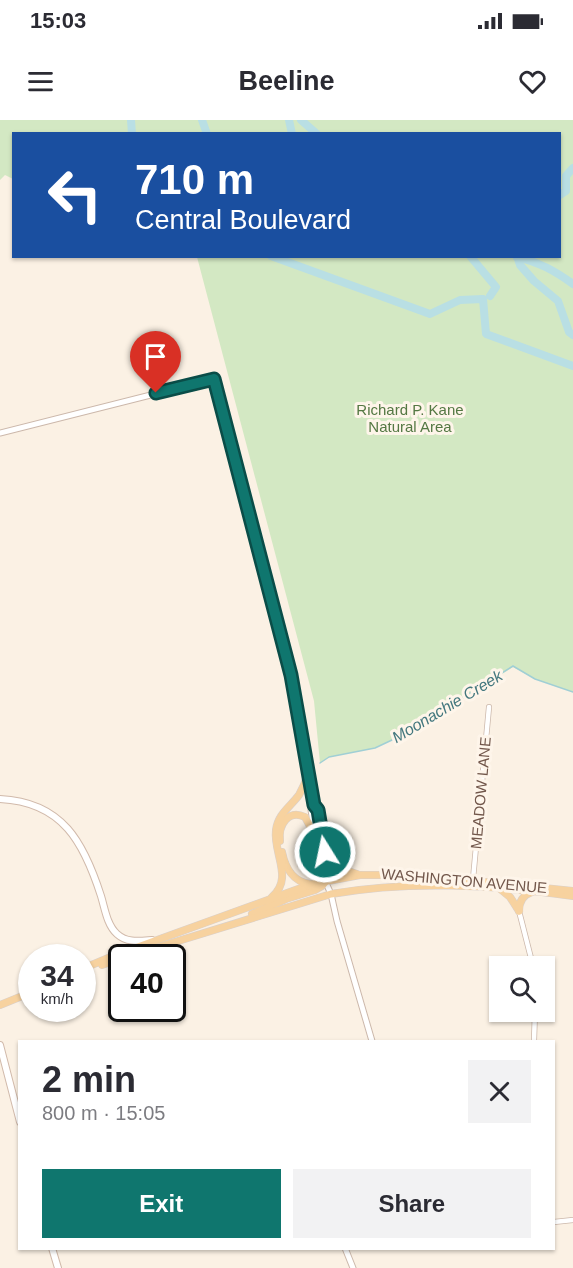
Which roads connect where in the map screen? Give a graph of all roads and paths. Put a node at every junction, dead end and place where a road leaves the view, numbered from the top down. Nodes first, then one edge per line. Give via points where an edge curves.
1 (0, 433) edge
2 (489, 707) dead end
3 (308, 773) junction
4 (0, 799) edge
5 (314, 805) junction
6 (315, 837) junction
7 (325, 852) junction
8 (360, 875) junction
9 (473, 879) junction
10 (327, 880) junction
11 (312, 884) junction
12 (498, 888) junction
13 (535, 891) junction
14 (573, 891) edge
15 (331, 894) junction
16 (573, 896) edge
17 (270, 899) junction
18 (519, 911) junction
19 (233, 923) junction
20 (159, 940) junction
21 (167, 944) edge
22 (530, 956) edge
23 (96, 963) edge
24 (18, 998) edge
25 (0, 1005) edge
26 (535, 1022) edge
27 (372, 1040) edge
28 (534, 1040) edge
29 (0, 1045) edge
30 (18, 1114) edge
31 (573, 1220) edge
32 (555, 1222) edge
33 (53, 1250) edge
34 (346, 1250) edge
35 (58, 1268) edge
36 (353, 1268) edge

1 - 3 street via 214,379 292,680
2 - 9 street, MEADOW LANE
3 - 5 street
3 - 17 main road via 302,790 276,826 282,882
4 - 20 main road via 36,807 72,833 89,861 115,932 130,941
5 - 6 street via 311,810
5 - 7 street
6 - 10 street via 321,872
6 - 11 main road via 305,817 299,814 287,817 282,825 280,836 287,868 304,883
7 - 8 main road via 339,868
7 - 10 street
8 - 9 main road, WASHINGTON AVENUE
8 - 10 main road, WASHINGTON AVENUE
9 - 14 main road, WASHINGTON AVENUE
10 - 11 main road, WASHINGTON AVENUE
10 - 15 street
10 - 19 main road via 322,886
11 - 17 main road, WASHINGTON AVENUE
12 - 13 main road, WASHINGTON AVENUE
12 - 15 main road, WASHINGTON AVENUE via 422,884
12 - 18 main road via 505,891
13 - 16 main road, WASHINGTON AVENUE
13 - 18 main road via 523,897
15 - 19 main road, WASHINGTON AVENUE
15 - 27 street
17 - 20 main road, WASHINGTON AVENUE
18 - 22 street
19 - 21 main road, WASHINGTON AVENUE
20 - 23 main road, WASHINGTON AVENUE
24 - 25 main road
26 - 28 street
29 - 30 main road
31 - 32 street
33 - 35 main road
34 - 36 street

